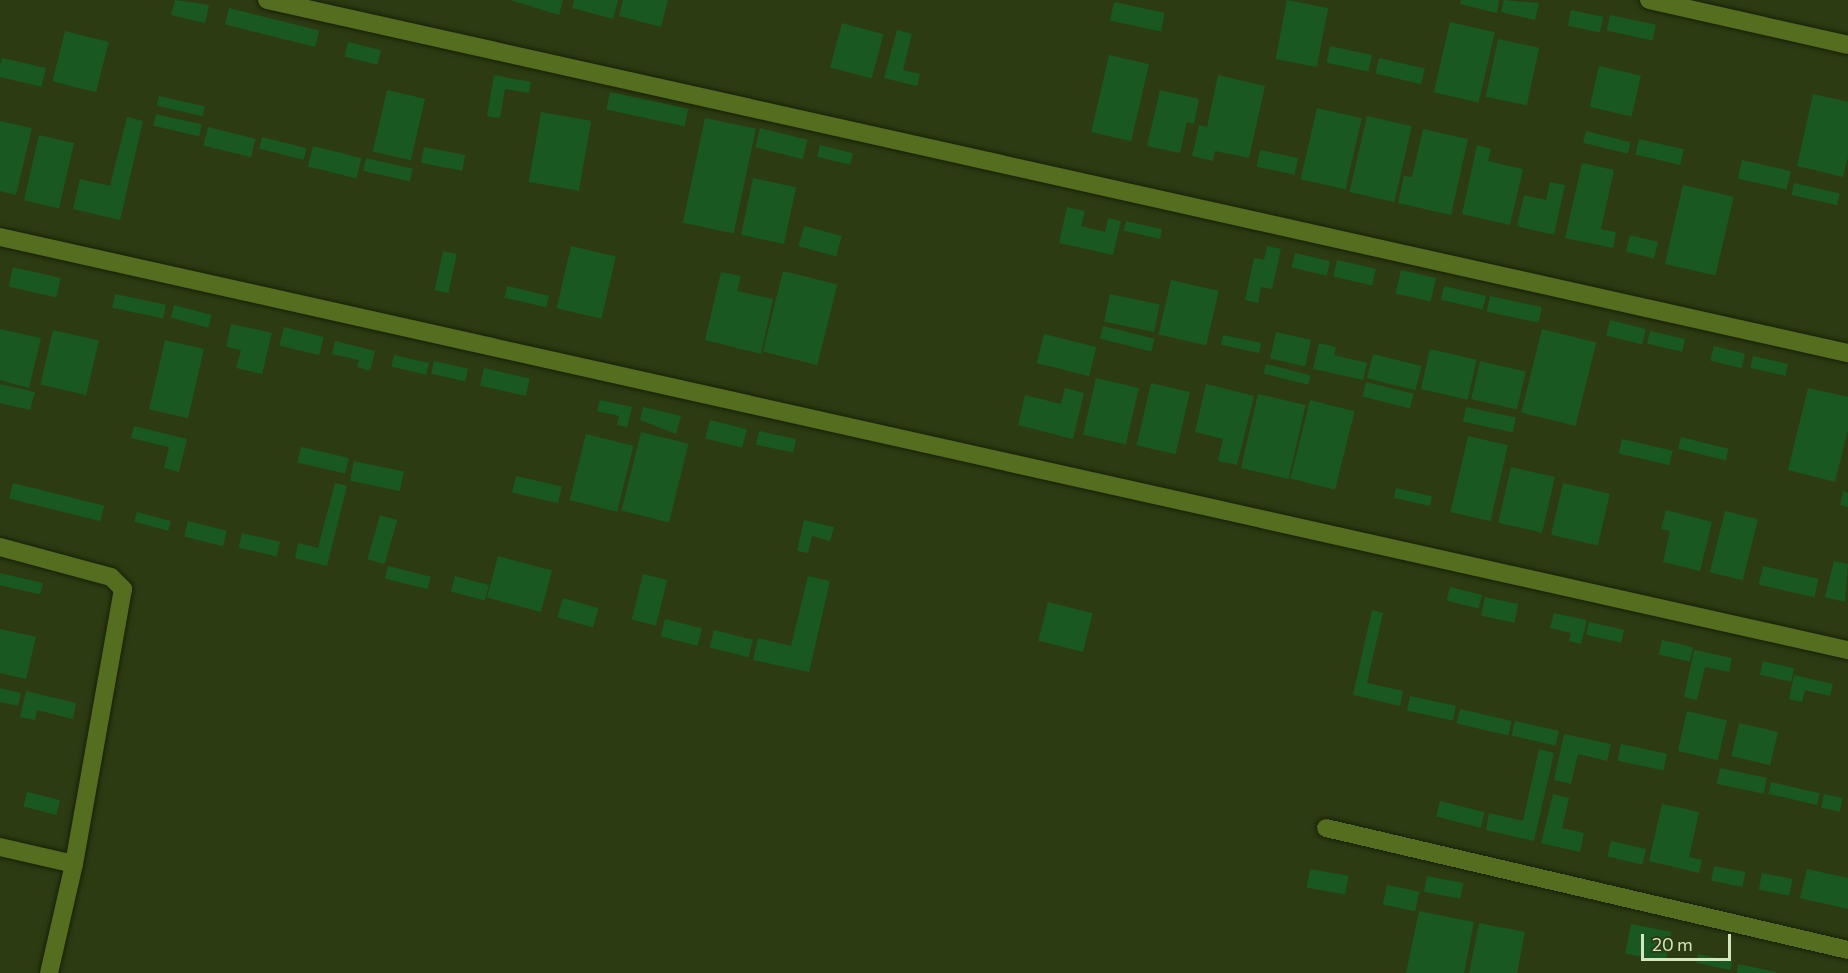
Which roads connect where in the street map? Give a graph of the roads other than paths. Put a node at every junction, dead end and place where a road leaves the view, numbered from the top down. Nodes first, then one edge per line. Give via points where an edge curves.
1 (267, 0) edge
2 (1649, 0) edge
3 (1848, 45) edge
4 (0, 237) edge
5 (1848, 353) edge
6 (0, 547) edge
7 (1848, 650) edge
8 (1326, 828) dead end
9 (0, 847) edge
10 (74, 864) junction
11 (1848, 950) edge
12 (49, 973) edge

1 - 5 street
2 - 3 street
4 - 7 street
6 - 10 street via 111,577 123,590
8 - 11 street
9 - 10 street
10 - 12 street

